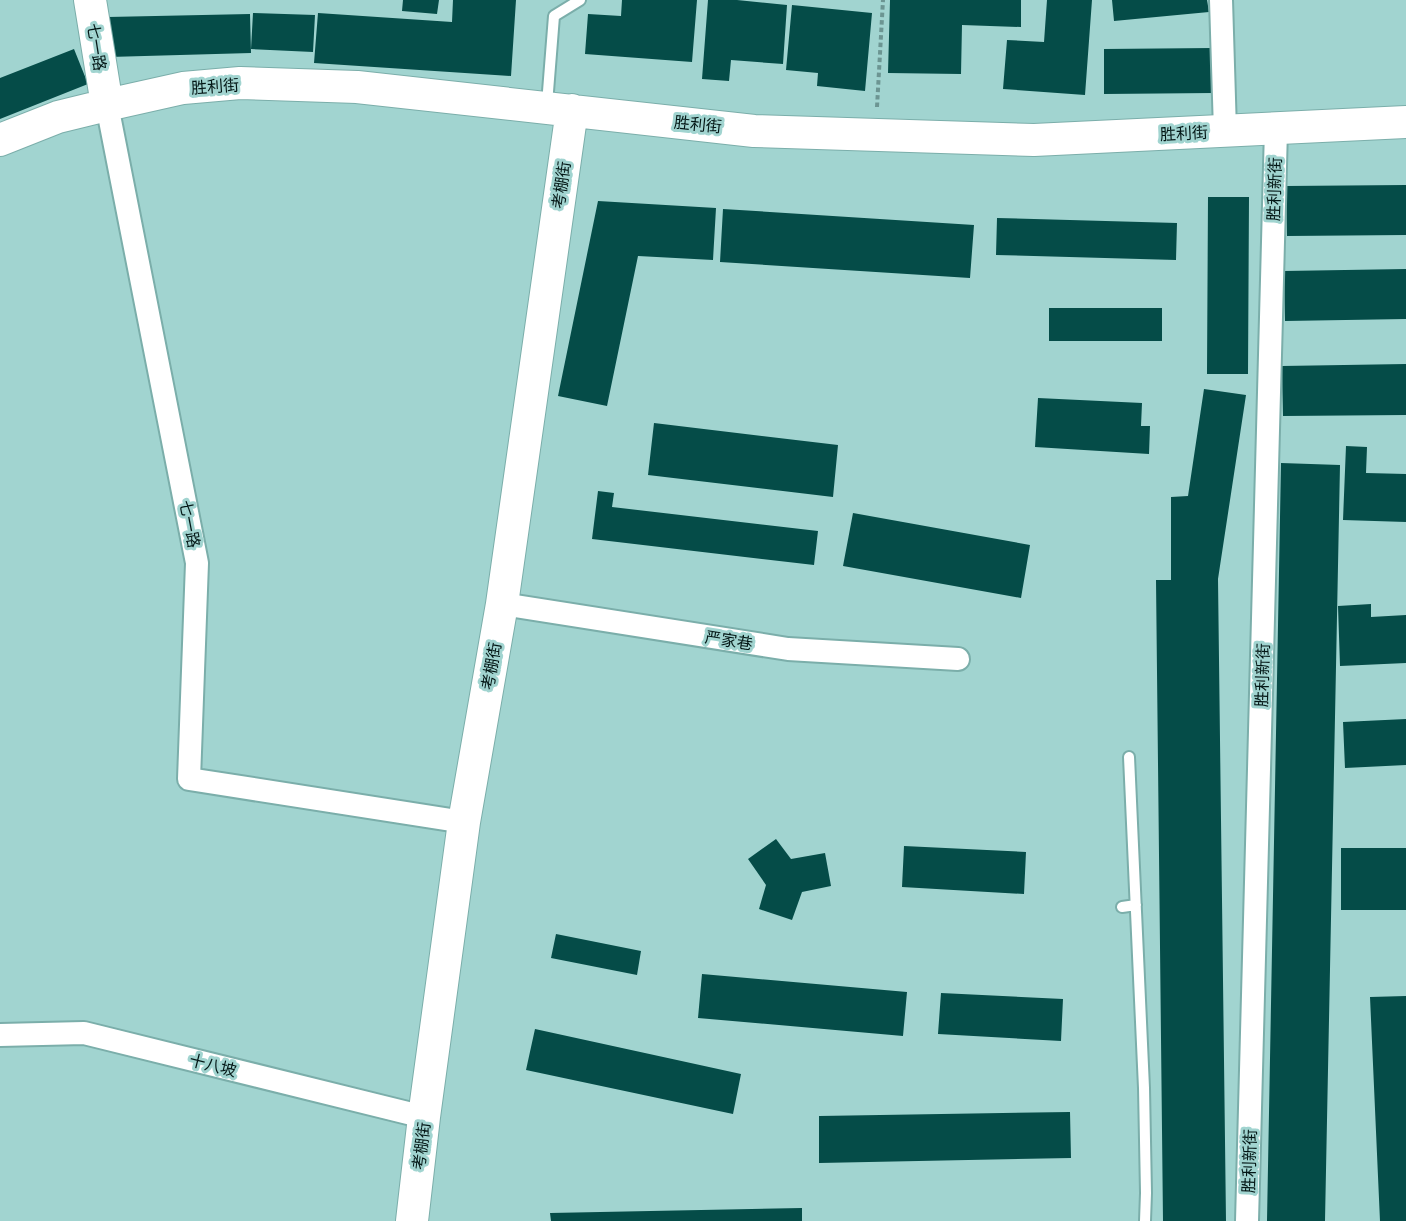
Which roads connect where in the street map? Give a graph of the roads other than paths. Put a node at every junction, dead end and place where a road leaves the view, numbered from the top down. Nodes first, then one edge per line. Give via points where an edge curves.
1 (90, 0) edge
2 (580, 0) edge
3 (1221, 0) edge
4 (106, 105) junction
5 (559, 109) junction
6 (1406, 122) edge
7 (1276, 129) junction
8 (1225, 132) junction
9 (0, 140) edge
10 (502, 604) junction
11 (958, 659) dead end
12 (1129, 757) dead end
13 (464, 822) junction
14 (1136, 905) junction
15 (1122, 907) dead end
16 (0, 1035) edge
17 (424, 1116) junction
18 (412, 1221) edge
19 (1145, 1221) edge
20 (1247, 1221) edge

1 - 4 street, 七一路
2 - 5 lane via 554,16
3 - 8 street
4 - 5 street, 胜利街 via 183,88 240,83 357,87
4 - 9 street, 胜利街 via 58,117
4 - 13 street, 七一路 via 197,563 189,779
5 - 8 street, 胜利街 via 754,131 1034,140
5 - 10 street, 考棚街
6 - 7 street, 胜利街
7 - 8 street, 胜利街
7 - 20 street, 胜利新街
10 - 11 street, 严家巷 via 788,649
10 - 13 street, 考棚街
12 - 14 lane
13 - 17 street, 考棚街
14 - 15 lane
14 - 19 lane
16 - 17 street, 十八坡 via 84,1033
17 - 18 street, 考棚街

